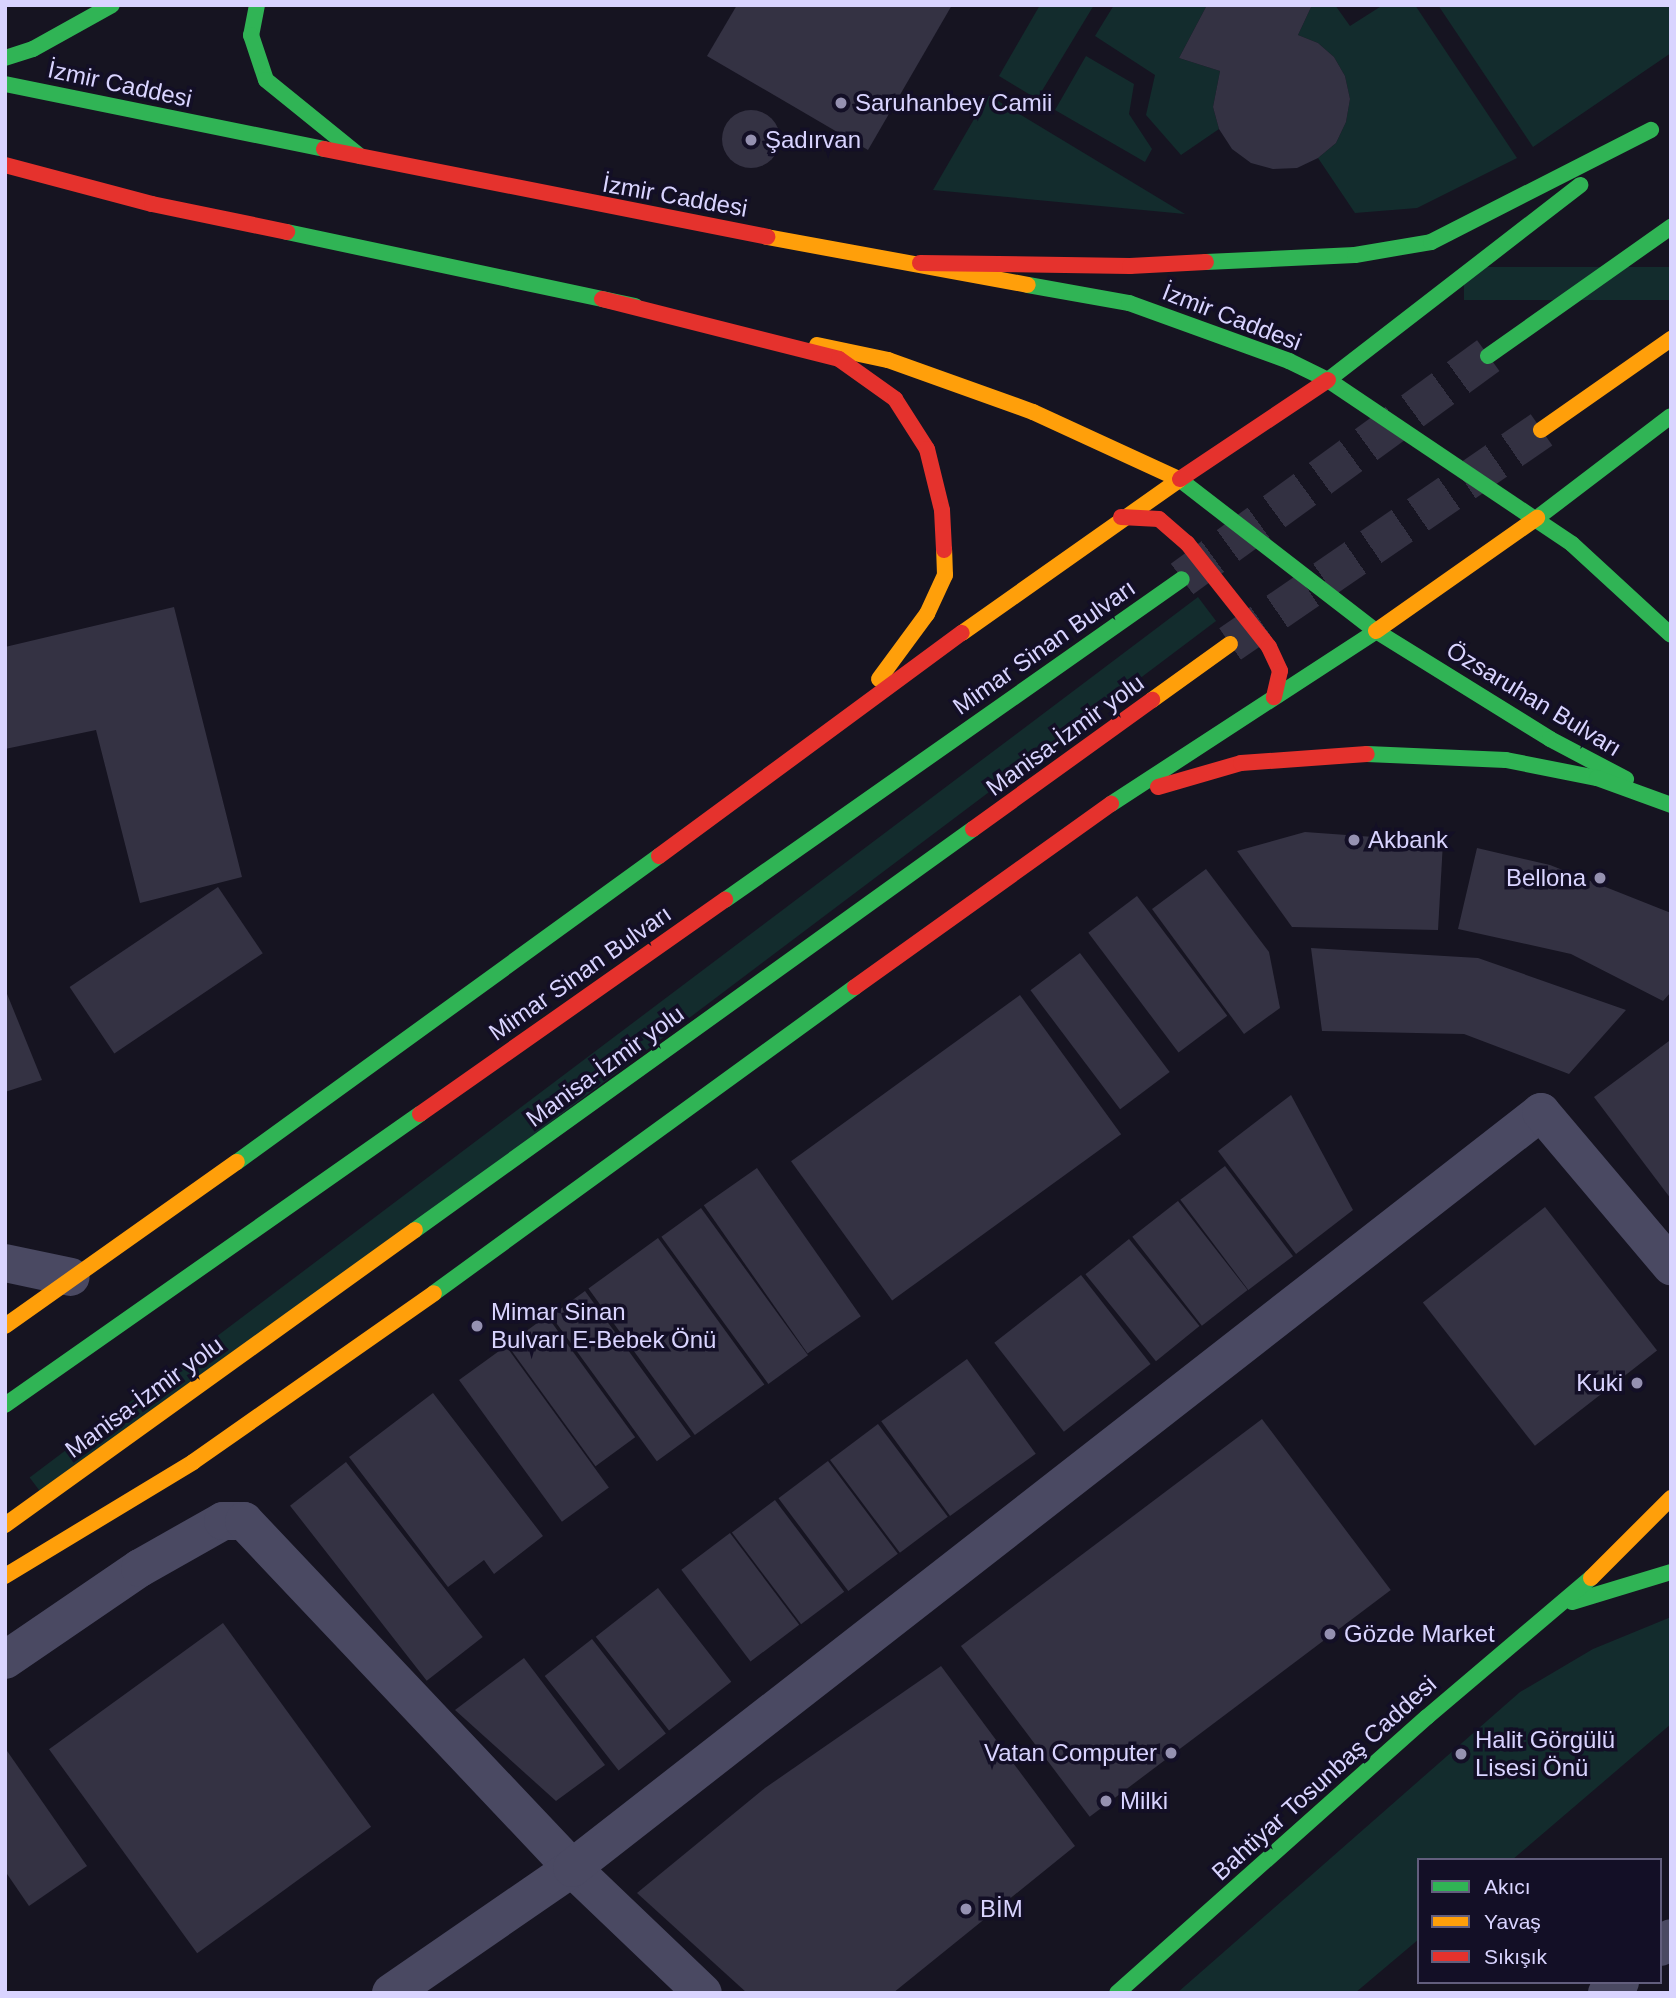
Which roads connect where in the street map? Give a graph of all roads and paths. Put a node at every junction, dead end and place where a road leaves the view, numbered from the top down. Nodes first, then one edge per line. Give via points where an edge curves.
1 (112, 5) edge
2 (257, 5) edge
3 (5, 58) edge
4 (5, 83) edge
5 (1671, 117) edge
6 (1651, 130) junction
7 (360, 156) junction
8 (5, 165) edge
9 (1671, 227) edge
10 (920, 263) junction
11 (602, 299) junction
12 (1671, 339) edge
13 (1488, 356) tunnel mouth
14 (1328, 380) junction
15 (1671, 416) edge
16 (1541, 430) tunnel mouth
17 (1180, 479) junction
18 (1121, 517) junction
19 (1537, 518) junction
20 (1182, 579) tunnel mouth
21 (1376, 631) junction
22 (1671, 635) edge
23 (1230, 644) tunnel mouth
24 (1274, 697) junction
25 (856, 711) junction
26 (1671, 804) edge
27 (1056, 840) junction
28 (5, 1263) edge
29 (1671, 1266) edge
30 (71, 1277) junction
31 (5, 1326) edge
32 (5, 1405) edge
33 (1671, 1498) edge
34 (5, 1525) edge
35 (1671, 1572) edge
36 (5, 1576) edge
37 (1566, 1604) junction
38 (5, 1660) edge
39 (572, 1868) junction
40 (391, 1993) edge
41 (703, 1993) edge
42 (1117, 1993) edge

1 - 3 main road via 33,49
2 - 7 main road via 251,35 266,80 293,107
4 - 7 main road, İzmir Caddesi
5 - 6 main road
6 - 10 main road via 1431,242 1355,255 1170,264
6 - 14 main road
7 - 10 main road, İzmir Caddesi via 645,215
8 - 11 main road via 152,204
9 - 13 main road
10 - 14 main road, İzmir Caddesi via 1129,303 1289,361
11 - 17 main road via 888,360 1033,412
11 - 25 main road via 839,359 895,399 927,449 942,510 945,575 927,614
12 - 16 main road
14 - 17 main road
14 - 19 main road, İzmir Caddesi
15 - 19 main road
17 - 18 main road
17 - 21 main road, Özsaruhan Bulvarı
18 - 24 main road via 1159,519 1187,543 1269,647 1280,671
18 - 25 main road
19 - 21 main road
19 - 22 main road
20 - 32 main road, Mimar Sinan Bulvarı
21 - 24 main road
21 - 26 main road, Özsaruhan Bulvarı via 1550,739
23 - 34 main road, Manisa-İzmir yolu
24 - 27 main road
25 - 30 main road via 351,1083
26 - 27 main road via 1597,778 1506,760 1341,755 1241,763 1161,786
27 - 36 main road via 432,1295 193,1462
28 - 30 street
29 - 39 street via 1541,1112
30 - 31 main road
33 - 37 main road, Bahtiyar Tosunbaş Caddesi
35 - 37 main road, Bahtiyar Tosunbaş Caddesi
37 - 42 main road, Bahtiyar Tosunbaş Caddesi via 1437,1709
38 - 39 street via 152,1561 223,1521 244,1521
39 - 40 street
39 - 41 street

